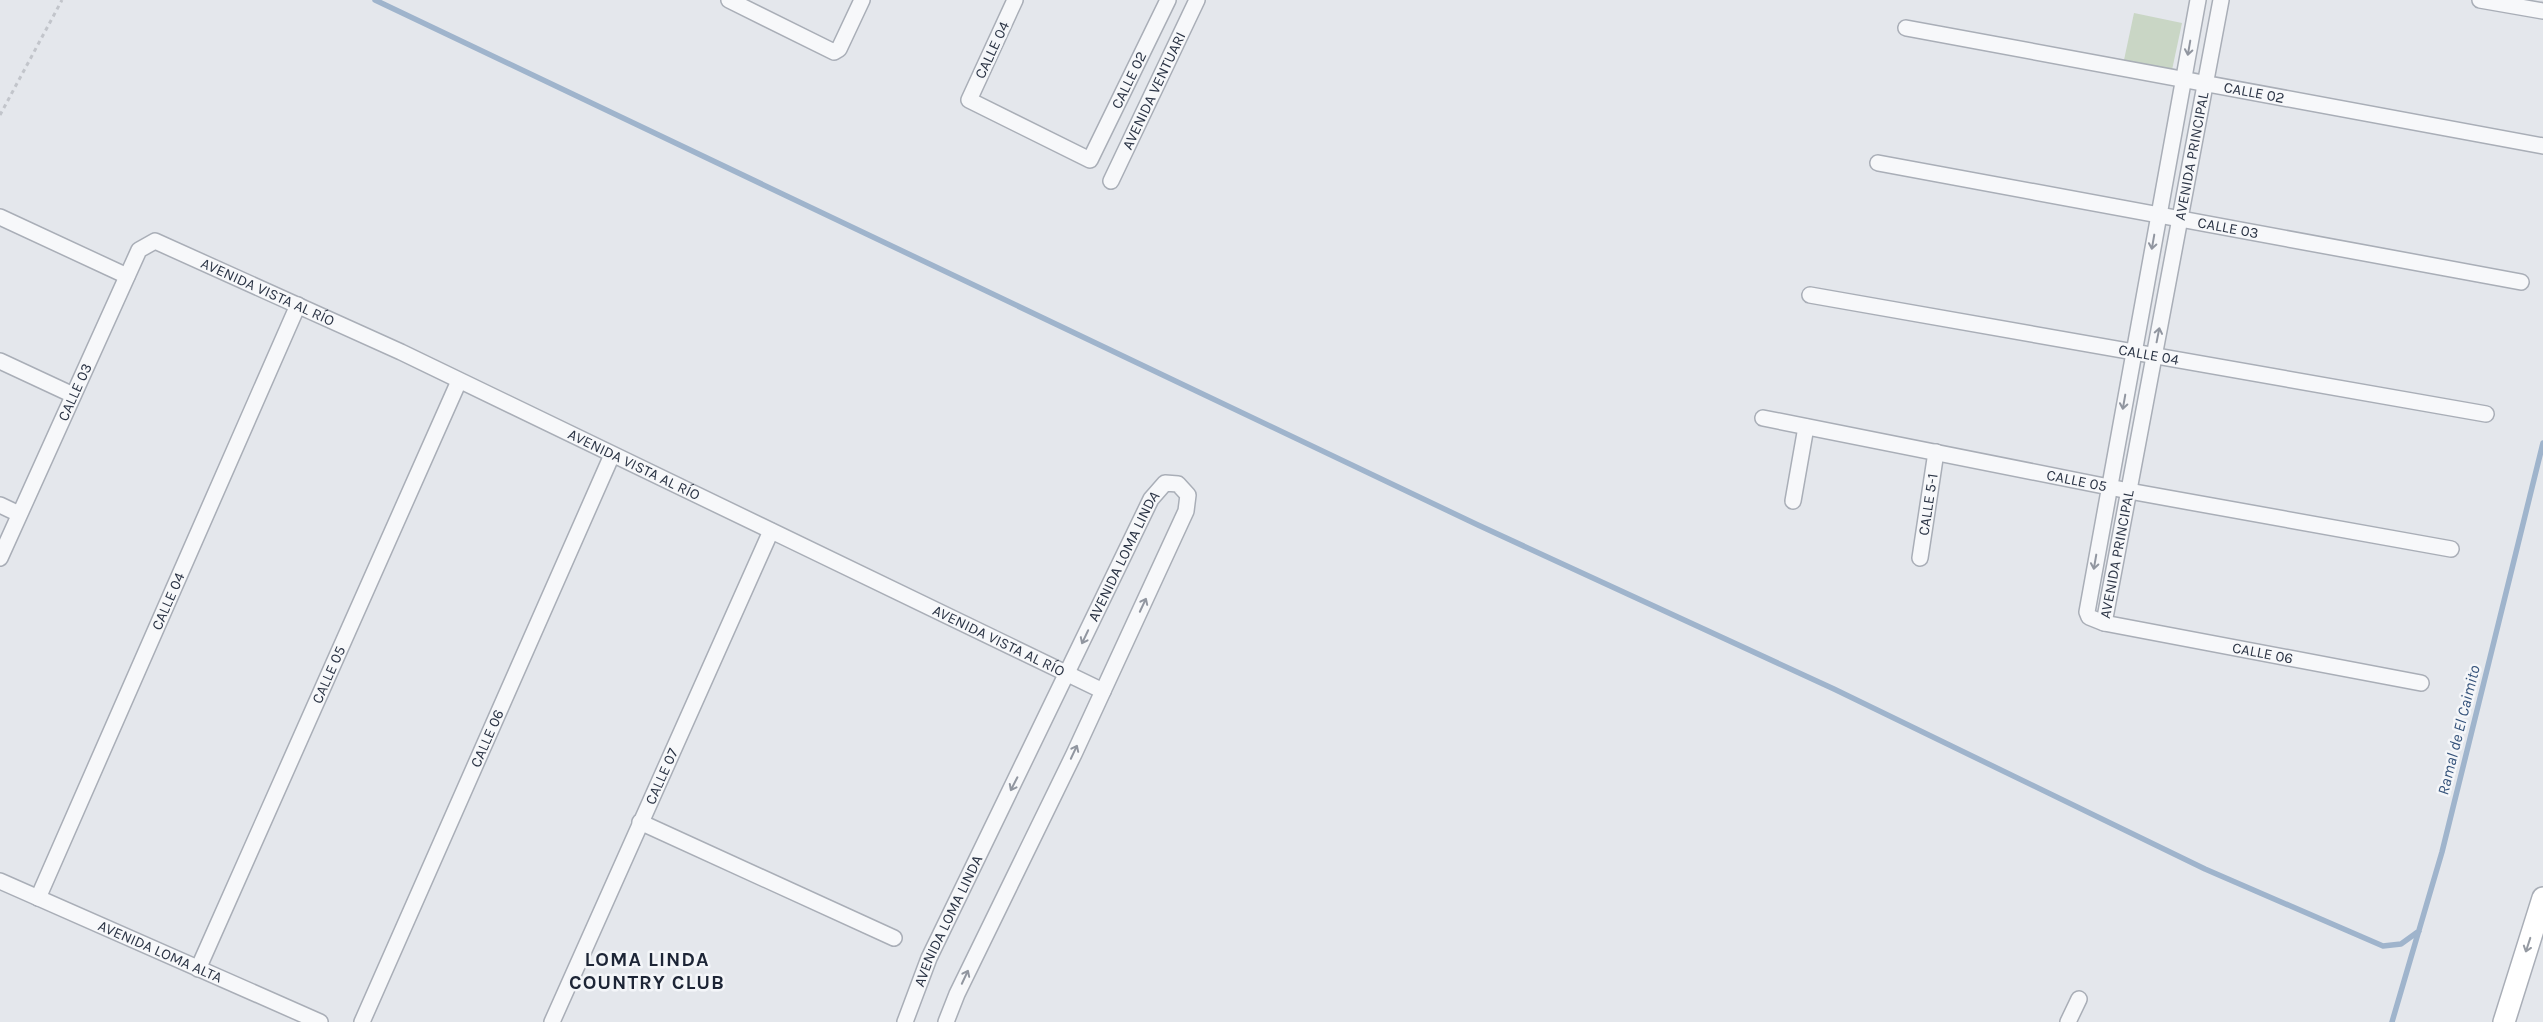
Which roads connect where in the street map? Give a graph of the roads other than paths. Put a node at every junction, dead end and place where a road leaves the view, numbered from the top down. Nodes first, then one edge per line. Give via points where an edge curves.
1 (729, 0) edge
2 (862, 0) edge
3 (1015, 0) edge
4 (1168, 0) edge
5 (1197, 0) edge
6 (2198, 0) edge
7 (2220, 0) edge
8 (2480, 0) edge
9 (2543, 11) edge
10 (1906, 28) dead end
11 (2183, 80) junction
12 (2205, 85) junction
13 (2543, 146) edge
14 (1090, 160) joint
15 (1878, 163) dead end
16 (1111, 181) dead end
17 (2158, 216) junction
18 (0, 217) edge
19 (2179, 220) junction
20 (162, 242) joint
21 (127, 276) junction
22 (2521, 282) dead end
23 (1810, 295) dead end
24 (298, 305) junction
25 (2134, 351) junction
26 (2154, 355) junction
27 (0, 361) edge
28 (459, 381) junction
29 (73, 395) junction
30 (2486, 414) dead end
31 (1763, 418) dead end
32 (1806, 427) junction
33 (1936, 452) junction
34 (612, 454) junction
35 (2109, 486) junction
36 (2129, 491) junction
37 (1793, 501) dead end
38 (0, 505) edge
39 (20, 514) junction
40 (771, 531) junction
41 (2450, 549) dead end
42 (0, 558) edge
43 (1920, 558) dead end
44 (2104, 623) junction
45 (1068, 674) junction
46 (2421, 683) dead end
47 (1103, 691) junction
48 (640, 822) junction
49 (0, 882) edge
50 (38, 898) junction
51 (2543, 898) edge
52 (894, 938) dead end
53 (198, 969) junction
54 (2079, 999) dead end
55 (320, 1022) edge
56 (362, 1022) edge
57 (552, 1022) edge
58 (905, 1022) edge
59 (946, 1022) edge
60 (2068, 1022) edge
61 (2504, 1022) edge

1 - 2 street via 834,52 839,49
3 - 14 street, CALLE 04 via 969,100
4 - 14 street, CALLE 02
5 - 16 street, AVENIDA VENTUARI
6 -> 11 street, AVENIDA PRINCIPAL
7 - 12 street, AVENIDA PRINCIPAL
8 - 9 street
10 - 11 street, CALLE 02
11 - 12 street, CALLE 02
11 - 17 street, AVENIDA PRINCIPAL
12 - 13 street, CALLE 02
12 - 19 street, AVENIDA PRINCIPAL
15 - 17 street, CALLE 03
17 - 19 street, CALLE 03
17 -> 25 street, AVENIDA PRINCIPAL
18 - 21 street
19 - 22 street, CALLE 03
26 -> 19 street, AVENIDA PRINCIPAL
20 - 21 street, CALLE 03 via 144,246
20 - 24 street, AVENIDA VISTA AL RÍO
21 - 29 street, CALLE 03
23 - 25 street, CALLE 04
24 - 28 street, AVENIDA VISTA AL RÍO
24 - 50 street, CALLE 04
25 - 26 street, CALLE 04
25 -> 35 street, AVENIDA PRINCIPAL
26 - 30 street, CALLE 04
26 - 36 street, AVENIDA PRINCIPAL
27 - 29 street
28 - 34 street, AVENIDA VISTA AL RÍO
28 - 53 street, CALLE 05
29 - 39 street, CALLE 03
31 - 32 street, CALLE 05
32 - 33 street, CALLE 05
32 - 37 street
33 - 35 street, CALLE 05
33 - 43 street, CALLE 5-1
34 - 40 street, AVENIDA VISTA AL RÍO
34 - 56 street, CALLE 06
35 - 36 street, CALLE 05
35 -> 44 street, AVENIDA PRINCIPAL via 2086,608 2089,617
36 - 41 street, CALLE 05
36 - 44 street, AVENIDA PRINCIPAL
38 - 39 street
39 - 42 street, CALLE 03
40 - 45 street, AVENIDA VISTA AL RÍO
40 - 48 street, CALLE 07
44 - 46 street, CALLE 06
45 - 47 street, AVENIDA VISTA AL RÍO
47 -> 45 street, AVENIDA LOMA LINDA via 1186,511 1188,495 1178,484 1165,483 1154,494
45 -> 58 street, AVENIDA LOMA LINDA via 932,951
59 -> 47 street, AVENIDA LOMA LINDA
48 - 52 street
48 - 57 street, CALLE 07
49 - 50 street, AVENIDA LOMA ALTA
50 - 53 street, AVENIDA LOMA ALTA
51 -> 61 street
53 - 55 street, AVENIDA LOMA ALTA
54 - 60 street

